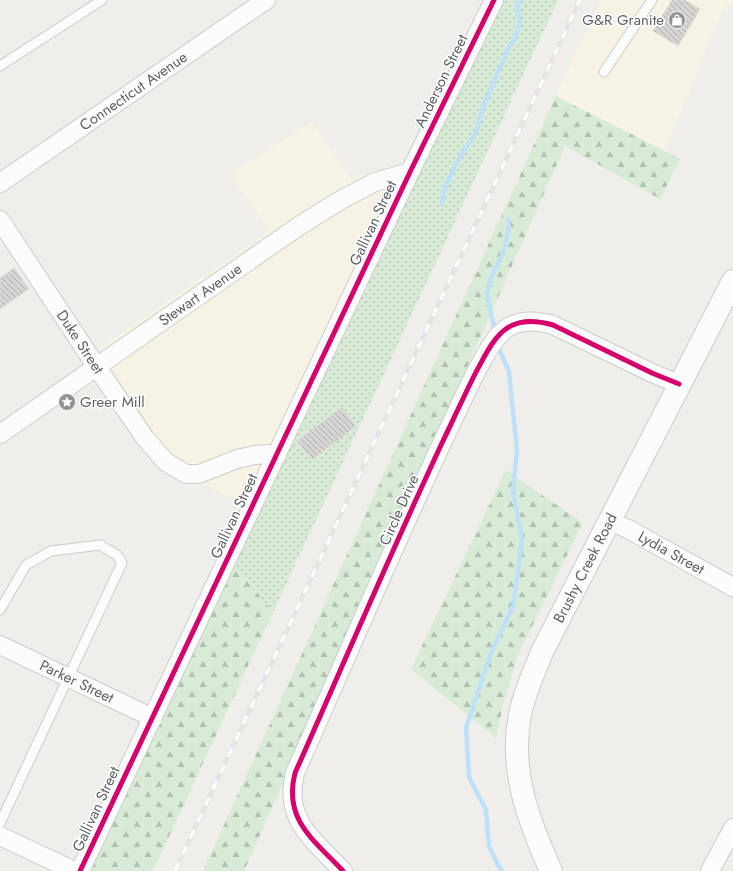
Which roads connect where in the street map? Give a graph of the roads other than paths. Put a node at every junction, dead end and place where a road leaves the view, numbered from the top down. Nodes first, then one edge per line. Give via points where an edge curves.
1 (102, 0) edge
2 (494, 0) edge
3 (652, 0) edge
4 (258, 2) edge
5 (0, 66) edge
6 (604, 72) dead end
7 (410, 172) junction
8 (0, 183) edge
9 (0, 220) edge
10 (733, 281) edge
11 (96, 366) junction
12 (679, 384) junction
13 (0, 434) edge
14 (277, 455) junction
15 (609, 521) junction
16 (733, 587) edge
17 (0, 610) edge
18 (0, 646) edge
19 (68, 678) junction
20 (153, 718) junction
21 (0, 823) edge
22 (733, 828) edge
23 (0, 836) edge
24 (74, 871) edge
25 (80, 871) edge
26 (343, 871) edge
27 (551, 871) edge
28 (710, 871) edge

1 - 5 lane
2 - 7 street, Anderson Street
3 - 6 lane
4 - 8 street, Connecticut Avenue
7 - 11 street, Stewart Avenue via 375,182 333,205
7 - 14 street, Gallivan Street
9 - 11 street, Duke Street
10 - 12 street, Brushy Creek Road
11 - 13 street, Stewart Avenue
11 - 14 street, Duke Street via 145,438 166,462 186,474 199,474 255,455
12 - 15 street, Brushy Creek Road
12 - 26 street, Circle Drive via 542,322 521,322 512,325 494,341 463,399 295,773 292,796 296,817 308,834
14 - 20 street, Gallivan Street
15 - 16 street, Lydia Street
15 - 27 street, Brushy Creek Road via 542,652 520,715 517,754 524,803 536,839
17 - 19 lane via 26,565 51,551 100,545 117,555 122,563
18 - 19 street, Parker Street
19 - 20 street, Parker Street
19 - 21 lane
20 - 25 street, Gallivan Street
22 - 28 street
23 - 24 street

